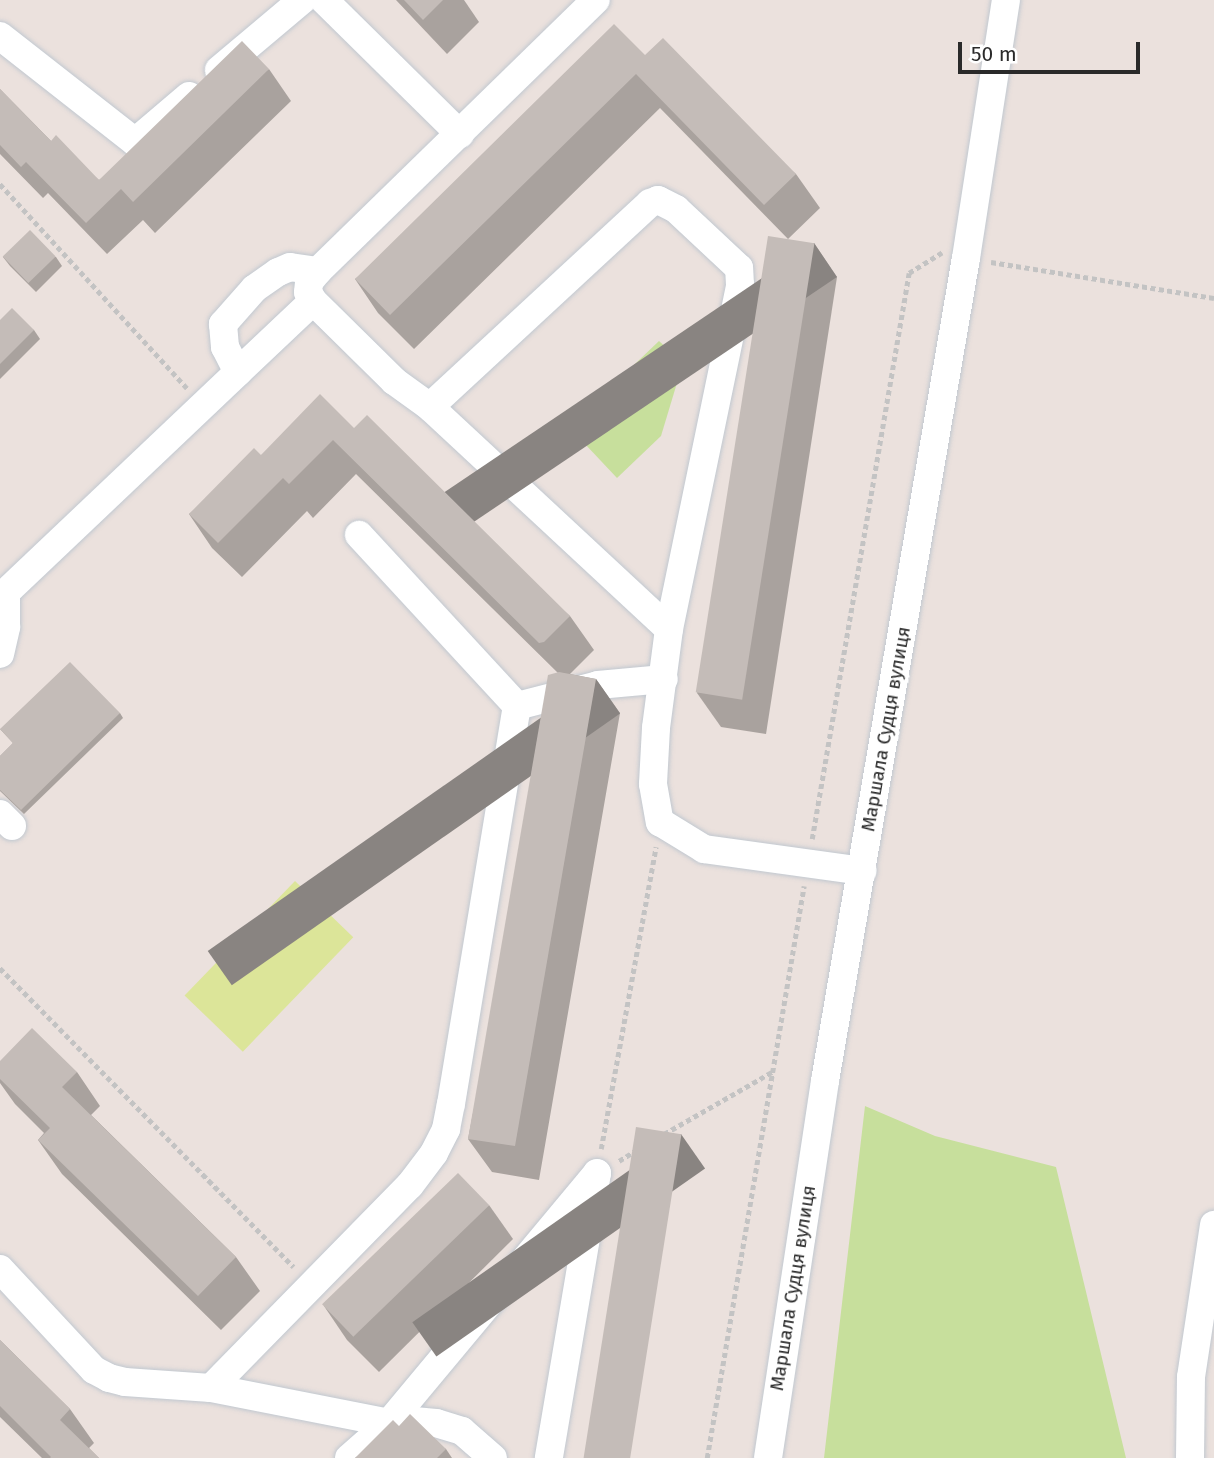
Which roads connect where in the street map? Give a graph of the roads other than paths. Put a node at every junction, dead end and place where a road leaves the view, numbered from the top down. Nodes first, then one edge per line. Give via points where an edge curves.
1 (302, 0) edge
2 (324, 0) edge
3 (596, 0) edge
4 (1006, 0) edge
5 (0, 36) edge
6 (460, 134) junction
7 (318, 271) junction
8 (313, 301) junction
9 (239, 372) junction
10 (430, 407) junction
11 (359, 535) dead end
12 (3, 595) edge
13 (669, 629) junction
14 (1, 661) edge
15 (664, 679) junction
16 (517, 706) junction
17 (862, 870) junction
18 (1214, 1225) edge
19 (0, 1269) edge
20 (211, 1388) junction
21 (388, 1423) junction
22 (349, 1458) edge
23 (493, 1458) edge
24 (549, 1458) edge
25 (768, 1458) edge
26 (1190, 1458) edge

1 - 5 street via 135,142
2 - 6 street
3 - 6 street
4 - 17 street, Маршала Судця вулиця
6 - 7 street
7 - 8 street via 309,282
7 - 9 street via 290,267 278,271 254,289 223,324 225,347
8 - 9 street
8 - 10 street via 394,381
9 - 12 street
10 - 13 street
10 - 13 street via 650,203 658,200 676,209 730,257 739,268 740,285
11 - 16 street
12 - 14 street
13 - 15 street
15 - 16 street via 598,685
15 - 17 street via 653,784 660,822 704,849
16 - 20 street via 446,1129 410,1185
17 - 25 street, Маршала Судця вулиця
18 - 26 street via 1191,1377
19 - 20 street via 94,1370 125,1382
20 - 21 street
21 - 22 street
21 - 23 street via 436,1423 462,1431
21 - 24 street via 597,1173

